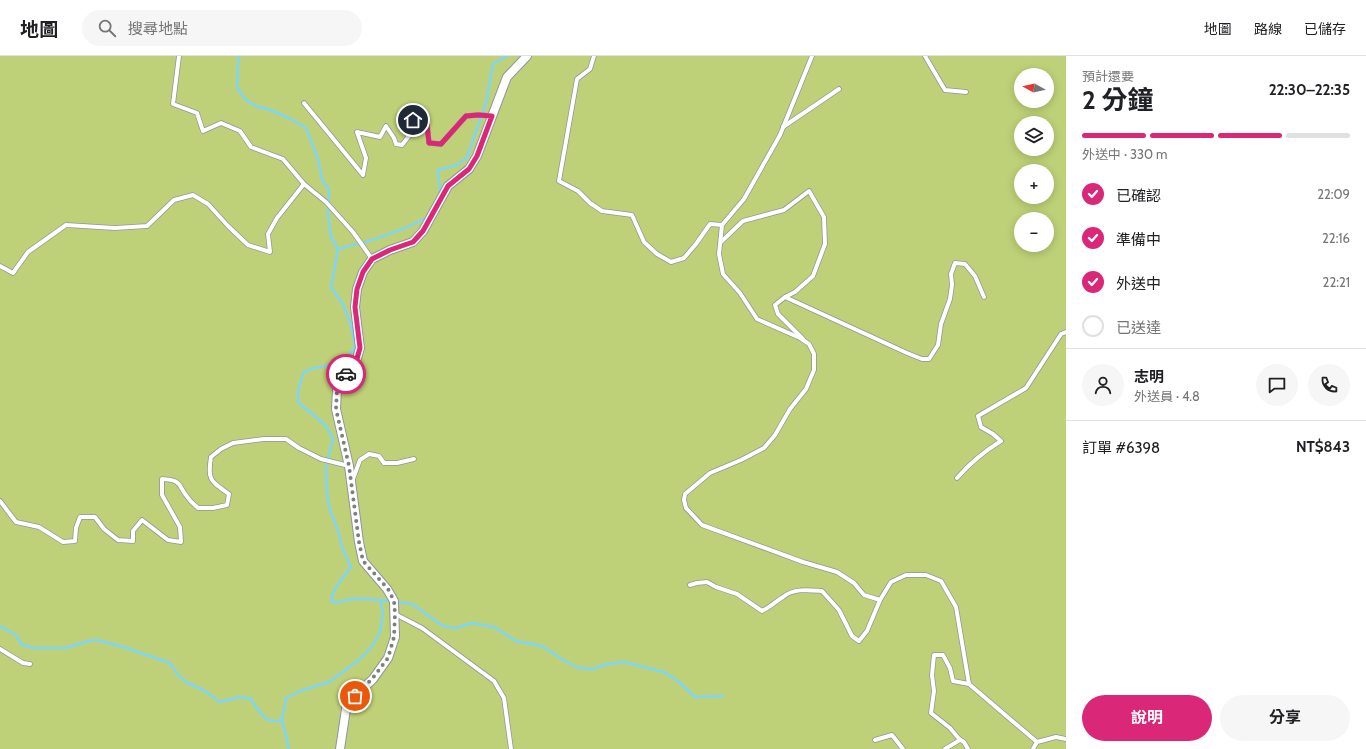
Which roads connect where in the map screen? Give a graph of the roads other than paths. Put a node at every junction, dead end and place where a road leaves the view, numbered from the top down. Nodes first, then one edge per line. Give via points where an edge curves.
1 (179, 56) edge
2 (527, 56) edge
3 (594, 56) edge
4 (812, 56) edge
5 (925, 56) edge
6 (840, 89) dead end
7 (966, 92) dead end
8 (304, 103) dead end
9 (490, 116) junction
10 (783, 128) junction
11 (304, 184) junction
12 (722, 225) junction
13 (720, 243) junction
14 (372, 259) junction
15 (0, 266) edge
16 (984, 297) dead end
17 (784, 298) junction
18 (1066, 332) edge
19 (809, 344) junction
20 (414, 459) dead end
21 (349, 466) junction
22 (957, 478) dead end
23 (352, 483) junction
24 (0, 501) edge
25 (690, 585) dead end
26 (880, 600) junction
27 (394, 608) junction
28 (0, 649) edge
29 (30, 664) dead end
30 (969, 684) junction
31 (959, 739) junction
32 (1066, 739) edge
33 (875, 740) dead end
34 (1037, 742) junction
35 (340, 749) edge
36 (511, 749) edge
37 (903, 749) edge
38 (945, 749) edge
39 (968, 749) edge
40 (1033, 749) edge

1 - 11 lane via 173,104 197,113 203,131 221,124 240,131 251,147 283,159
2 - 9 street via 507,77
3 - 12 lane via 590,68 577,79 558,181 578,191 602,211 632,215 644,242 657,254 672,262 684,258 710,224
4 - 10 lane
5 - 7 lane via 944,90
6 - 10 lane
8 - 9 lane via 363,175 366,158 357,132 380,136 386,126 396,144 402,145 409,136 413,120 423,119 427,124 429,143 441,144 466,116
9 - 14 street via 477,156 469,169 448,186 423,231 413,242
10 - 12 lane via 744,199
11 - 14 lane via 326,202
11 - 15 lane via 277,218 268,234 270,252 248,245 208,204 193,195 174,200 147,226 114,228 66,225 28,252 14,273
12 - 13 lane
13 - 17 lane via 744,221 784,210 809,191 824,217 825,244 813,276
13 - 19 lane via 719,254 723,274 740,293 757,319
14 - 21 street via 363,272 357,289 355,307 360,348 356,362 337,390 336,409
16 - 17 lane via 975,276 966,264 955,264 951,274 950,299 941,324 938,345 929,359 907,353
17 - 19 lane via 775,306 778,314
18 - 22 lane via 1061,334 1026,388 978,416 981,428 1001,441 984,451
19 - 26 lane via 814,354 814,370 806,389 790,409 775,435 764,448 710,473 685,494 686,508 702,525 837,572 854,583 864,595
20 - 23 lane via 384,463 379,456 369,454 360,460
21 - 23 street
21 - 24 lane via 322,459 286,439 233,443 211,457 208,472 212,482 229,494 227,505 198,508 180,485 173,480 162,479 162,495 180,528 181,542 168,540 142,520 133,531 132,541 118,540 104,529 95,517 80,517 75,541 63,542 39,527 16,522
23 - 27 street via 363,561 388,589
25 - 26 lane via 708,582 737,594 762,611 796,590 822,591 839,610 852,636 859,642 867,632
26 - 30 lane via 891,582 906,575 926,575 941,582 956,607
27 - 35 street via 394,637 388,658 346,709
27 - 36 lane via 494,682 504,698
28 - 29 lane via 23,663
30 - 31 lane via 953,681 943,655 934,655 931,713
30 - 34 lane
31 - 38 lane
31 - 39 lane
32 - 34 lane via 1056,737
33 - 37 lane via 892,734
34 - 40 lane

